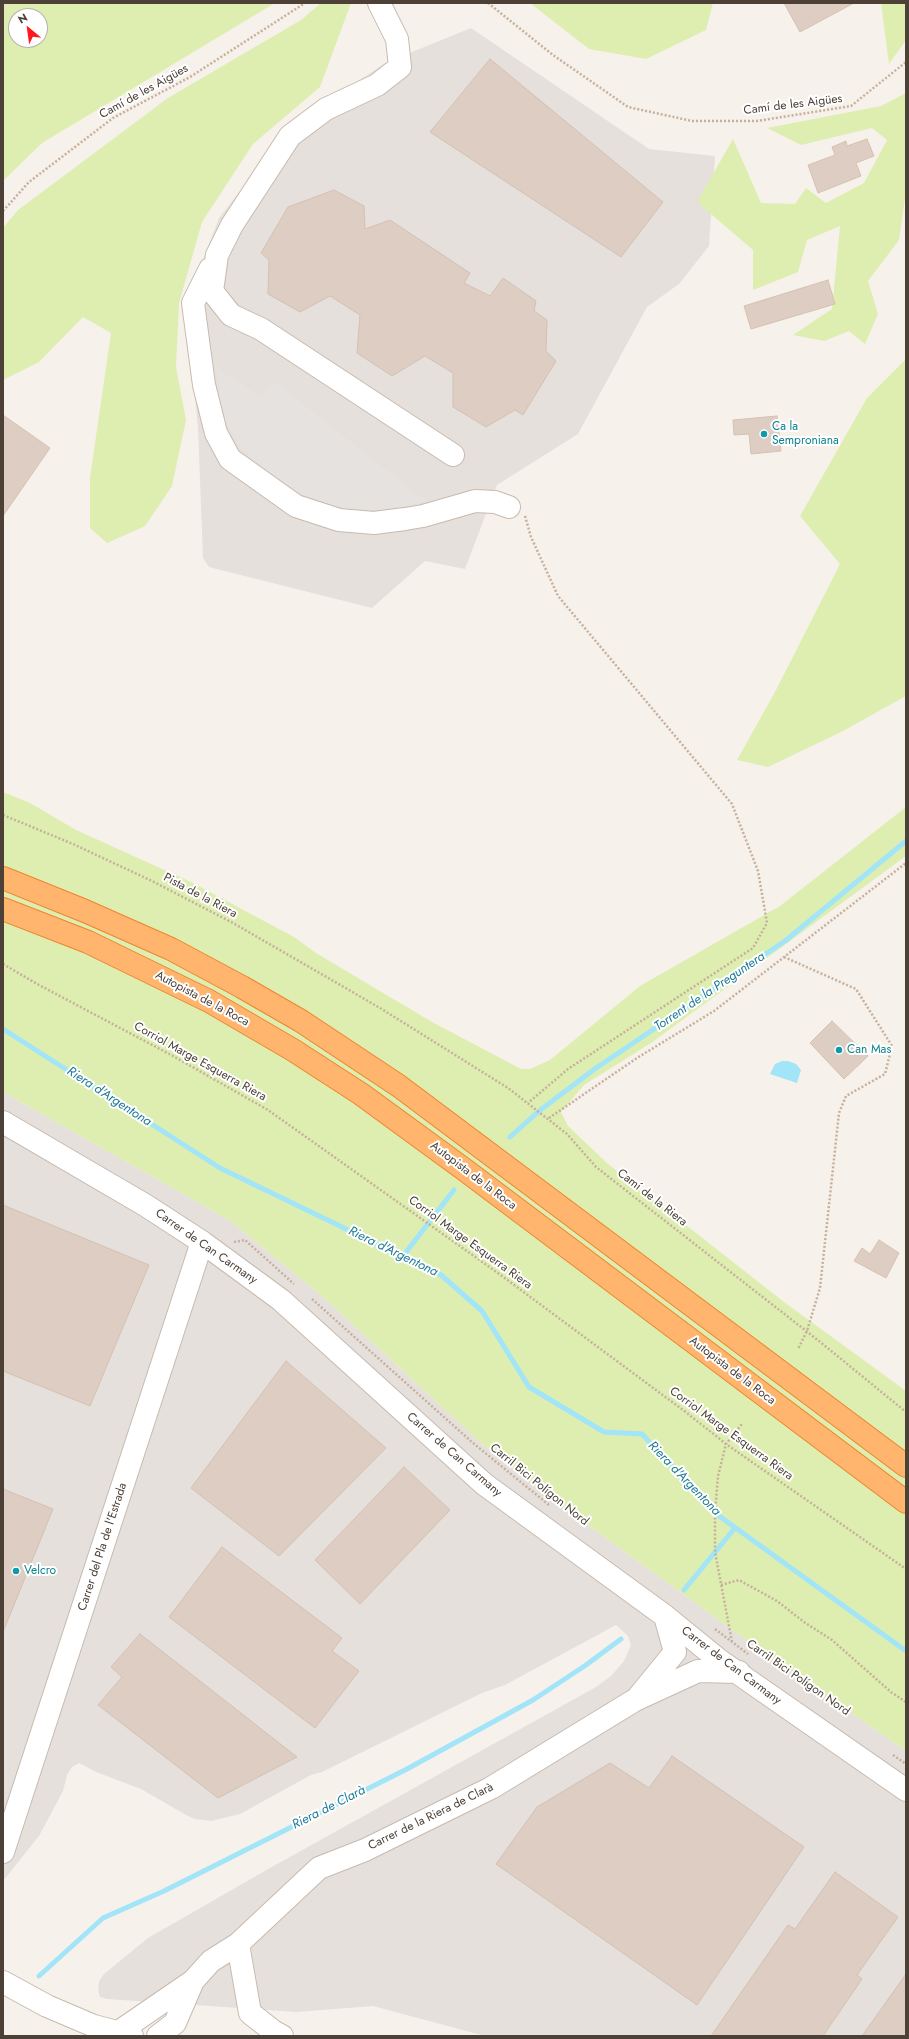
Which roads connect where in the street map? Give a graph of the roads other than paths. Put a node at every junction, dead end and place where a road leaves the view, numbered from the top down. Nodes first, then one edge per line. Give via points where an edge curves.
1 (379, 3) edge
2 (217, 255) junction
3 (453, 455) dead end
4 (509, 507) road end
5 (3, 878) edge
6 (3, 909) edge
7 (3, 1122) edge
8 (202, 1242) junction
9 (906, 1466) edge
10 (906, 1502) edge
11 (665, 1616) junction
12 (744, 1663) junction
13 (635, 1700) junction
14 (906, 1790) edge
15 (3, 1852) edge
16 (238, 1944) junction
17 (193, 1981) junction
18 (3, 1982) edge
19 (124, 2034) edge
20 (158, 2036) edge
21 (282, 2036) edge

1 - 2 street via 397,39 400,67 377,85 326,109 290,136 232,225
2 - 3 street via 212,291 231,315 261,329
2 - 4 street via 193,303 204,385 216,433 230,459 296,506 339,520 374,522 405,519 475,501 495,502
5 - 9 highway via 171,949 301,1021 399,1086
6 - 10 highway, Autopista de la Roca via 88,942 209,1001 293,1050 361,1094
7 - 8 street, Carrer de Can Carmany via 145,1205
8 - 11 street, Carrer de Can Carmany via 281,1300 484,1484
8 - 15 street, Carrer del Pla de l'Estrada
11 - 12 street, Carrer de Can Carmany via 718,1660
11 - 13 street, Carrer de la Riera de Clarà via 675,1652
12 - 13 street, Carrer de la Riera de Clarà via 698,1671
12 - 14 street, Carrer de Can Carmany
13 - 16 street, Carrer de la Riera de Clarà via 492,1788 365,1850 319,1868
16 - 17 street, Carrer de la Riera de Clarà via 210,1961
16 - 21 street via 250,2013
17 - 19 street, Carrer de la Riera de Clarà
17 - 20 street via 175,2024
18 - 19 street via 46,2006 94,2026

